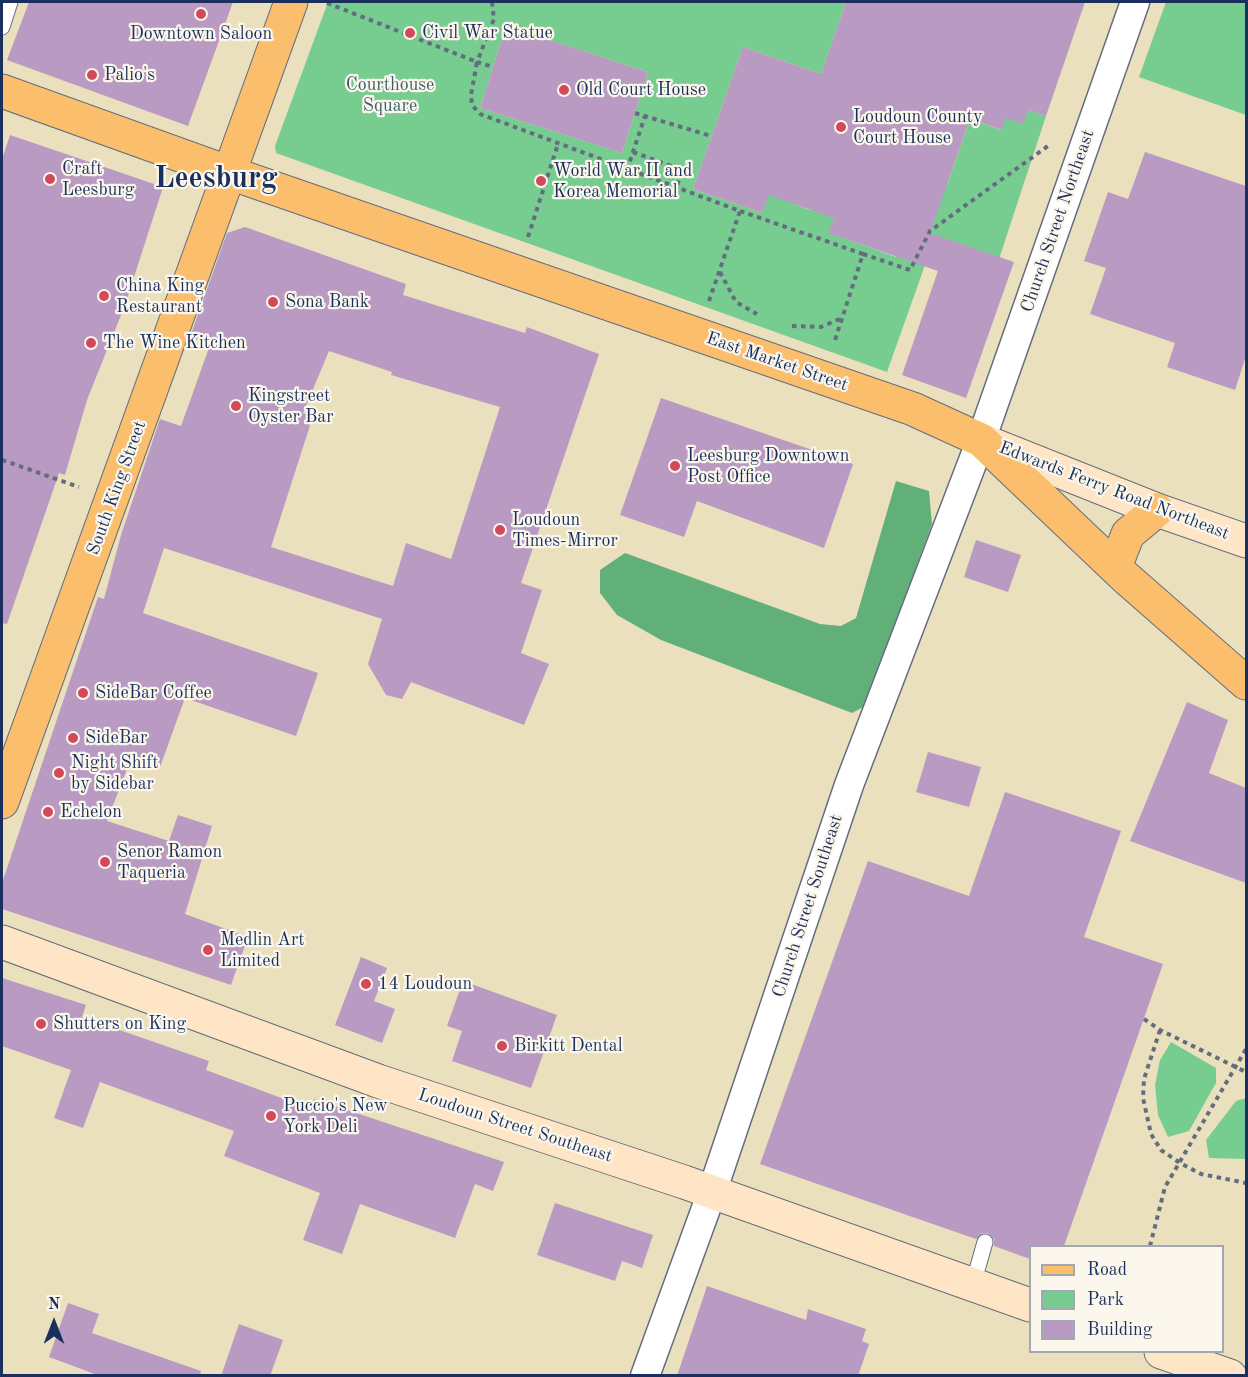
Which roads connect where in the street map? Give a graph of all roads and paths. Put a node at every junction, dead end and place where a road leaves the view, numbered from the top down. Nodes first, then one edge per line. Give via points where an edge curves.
1 (10, 2) edge
2 (291, 2) edge
3 (492, 2) edge
4 (1135, 2) edge
5 (327, 3) dead end
6 (2, 27) edge
7 (477, 62) junction
8 (493, 67) dead end
9 (2, 91) edge
10 (635, 113) dead end
11 (645, 116) junction
12 (711, 136) dead end
13 (1084, 143) junction
14 (558, 144) junction
15 (633, 152) junction
16 (627, 170) junction
17 (230, 173) junction
18 (676, 189) junction
19 (740, 211) junction
20 (526, 243) dead end
21 (863, 254) junction
22 (720, 271) junction
23 (707, 307) dead end
24 (758, 315) dead end
25 (842, 318) junction
26 (786, 325) dead end
27 (832, 351) dead end
28 (981, 440) junction
29 (2, 460) edge
30 (113, 500) junction
31 (1157, 510) junction
32 (1246, 541) edge
33 (1115, 567) junction
34 (1246, 684) edge
35 (2, 802) edge
36 (2, 942) edge
37 (1144, 1019) dead end
38 (1160, 1030) junction
39 (1246, 1049) edge
40 (1236, 1066) junction
41 (1246, 1072) edge
42 (1180, 1163) junction
43 (1246, 1184) edge
44 (712, 1192) junction
45 (985, 1242) dead end
46 (1150, 1245) edge
47 (973, 1284) junction
48 (1029, 1305) edge
49 (1164, 1353) edge
50 (645, 1376) edge
51 (1230, 1376) edge

1 - 6 lane
2 - 17 main road, South King Street
3 - 7 path via 494,19
4 - 13 street, Church Street Northeast
5 - 7 path
7 - 8 path
7 - 14 path via 471,95 472,105 480,114
9 - 17 main road, East Market Street
10 - 11 path
11 - 12 path
11 - 15 path
13 - 21 path via 1045,146 930,231 910,270
13 - 28 street, Church Street Northeast
14 - 16 path
14 - 20 path
15 - 16 path
15 - 18 path via 682,170
16 - 18 path
17 - 28 main road, East Market Street via 913,410
17 - 30 main road, South King Street
18 - 19 path
19 - 21 path
19 - 22 path
21 - 25 path
22 - 23 path
22 - 24 path via 736,302
25 - 26 path via 821,327
25 - 27 path
28 - 31 main road, Edwards Ferry Road Northeast
28 - 33 main road, East Market Street
28 - 44 street, Church Street Southeast via 849,785
29 - 30 path
30 - 35 main road, South King Street
31 - 32 main road, Edwards Ferry Road Northeast
31 - 33 main road via 1128,534
33 - 34 main road, East Market Street
36 - 44 main road, Loudoun Street Southeast via 367,1077
37 - 38 path
38 - 40 path
38 - 42 path via 1144,1079 1146,1116 1161,1150
39 - 40 path
40 - 41 path
40 - 42 path
42 - 43 path via 1209,1176
42 - 46 path via 1165,1187
44 - 47 main road, Loudoun Street Southeast
44 - 50 street, Church Street Southeast
45 - 47 lane
47 - 48 main road, Loudoun Street Southeast
49 - 51 main road

